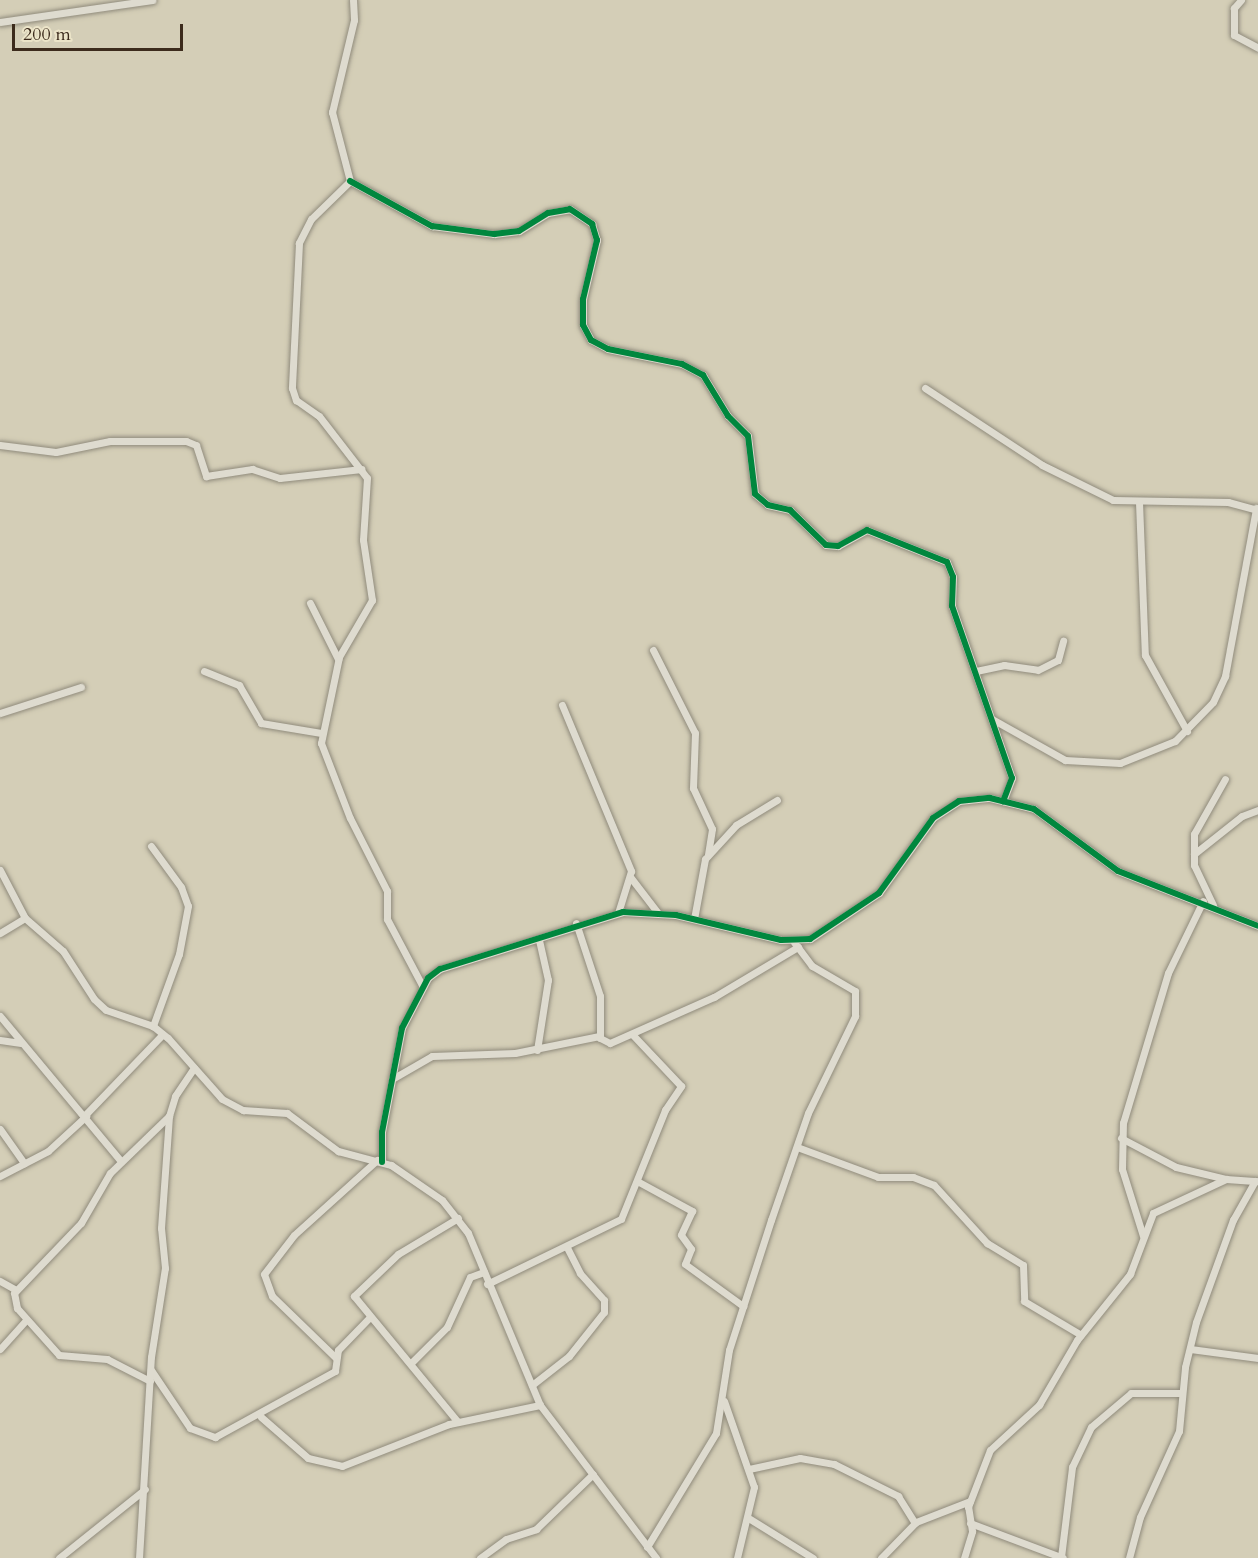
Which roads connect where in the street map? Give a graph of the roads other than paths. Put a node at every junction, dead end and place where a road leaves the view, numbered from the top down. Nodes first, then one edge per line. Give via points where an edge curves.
1 (152, 0) edge
2 (353, 0) edge
3 (1240, 0) edge
4 (0, 22) edge
5 (1258, 48) edge
6 (350, 180) junction
7 (926, 388) dead end
8 (0, 446) edge
9 (362, 469) junction
10 (1139, 502) junction
11 (1257, 509) edge
12 (309, 603) dead end
13 (1064, 641) dead end
14 (653, 650) dead end
15 (338, 659) junction
16 (204, 671) dead end
17 (976, 671) junction
18 (81, 687) dead end
19 (562, 705) dead end
20 (0, 713) edge
21 (992, 719) junction
22 (1187, 731) junction
23 (321, 733) junction
24 (1225, 779) dead end
25 (777, 800) dead end
26 (1004, 801) junction
27 (1258, 810) edge
28 (151, 846) dead end
29 (1194, 854) junction
30 (708, 855) junction
31 (0, 870) edge
32 (631, 878) junction
33 (1203, 900) junction
34 (1213, 904) junction
35 (618, 913) junction
36 (658, 913) junction
37 (25, 918) junction
38 (694, 919) junction
39 (576, 923) junction
40 (1258, 926) edge
41 (0, 933) edge
42 (540, 940) junction
43 (796, 944) junction
44 (423, 987) junction
45 (0, 1016) edge
46 (153, 1026) junction
47 (163, 1034) junction
48 (632, 1034) junction
49 (599, 1036) junction
50 (0, 1040) edge
51 (22, 1043) junction
52 (537, 1050) junction
53 (194, 1068) junction
54 (392, 1080) junction
55 (85, 1115) junction
56 (169, 1116) junction
57 (0, 1129) edge
58 (1121, 1138) junction
59 (797, 1147) junction
60 (121, 1161) junction
61 (380, 1161) junction
62 (24, 1163) junction
63 (0, 1176) edge
64 (1226, 1179) junction
65 (637, 1181) junction
66 (1257, 1181) edge
67 (458, 1218) junction
68 (1144, 1239) junction
69 (567, 1247) junction
70 (484, 1272) junction
71 (0, 1281) edge
72 (487, 1284) junction
73 (16, 1290) junction
74 (743, 1306) junction
75 (369, 1318) junction
76 (26, 1320) junction
77 (1081, 1335) junction
78 (0, 1349) edge
79 (1190, 1349) junction
80 (336, 1358) junction
81 (1258, 1358) edge
82 (412, 1362) junction
83 (151, 1370) junction
84 (150, 1381) junction
85 (532, 1385) junction
86 (1182, 1393) junction
87 (723, 1400) junction
88 (540, 1405) junction
89 (261, 1416) junction
90 (458, 1422) junction
91 (749, 1468) junction
92 (593, 1474) junction
93 (145, 1489) junction
94 (970, 1501) junction
95 (750, 1519) junction
96 (915, 1523) junction
97 (969, 1523) junction
98 (648, 1549) junction
99 (59, 1558) edge
100 (139, 1558) edge
101 (480, 1558) edge
102 (643, 1558) edge
103 (656, 1558) edge
104 (737, 1558) edge
105 (813, 1558) edge
106 (881, 1558) edge
107 (964, 1558) edge
108 (1062, 1558) edge
109 (1129, 1558) edge

1 - 4 street
2 - 6 street via 354,21 332,112
3 - 5 street via 1234,8 1234,35
6 - 9 street via 311,219 299,243 292,388 296,400 319,416
6 - 17 street via 432,226 494,234 519,231 548,213 570,209 592,224 597,240 583,299 583,325 591,340 608,349 682,364 703,375 728,416 748,436 755,494 768,505 790,510 826,545 838,546 867,530 947,562 953,577 952,606
7 - 10 street via 1081,487 1113,500
8 - 9 street via 56,452 110,441 186,441 196,445 206,476 252,469 280,478
9 - 15 street via 367,478 363,540 373,578 372,600
10 - 11 street via 1228,502
10 - 22 street via 1145,655
11 - 22 street via 1225,676 1213,702
12 - 15 street
13 - 17 street via 1058,660 1038,670 1004,665
14 - 30 street via 694,733 693,788 712,829
15 - 23 street
16 - 23 street via 239,684 261,723
17 - 21 street
18 - 20 street
19 - 32 street
21 - 22 street via 1065,760 1136,760
21 - 26 street via 1012,778
23 - 44 street via 350,818 387,891 387,919
24 - 29 street via 1197,826
25 - 30 street via 736,825
26 - 33 street via 1034,809 1093,857 1143,884
26 - 43 street via 976,799 948,806 879,893 828,931
27 - 29 street via 1237,819
28 - 46 street via 181,887 188,906 179,954
29 - 34 street
30 - 38 street
31 - 37 street
32 - 35 street
32 - 36 street
33 - 34 street
33 - 58 street via 1168,973
34 - 40 street
35 - 36 street
35 - 39 street
36 - 38 street
37 - 41 street
37 - 46 street via 63,951 106,1010
38 - 43 street
39 - 42 street
39 - 49 street via 600,996
42 - 44 street via 458,961
42 - 52 street via 548,980
43 - 48 street via 714,997
43 - 59 street via 812,966 855,991 857,1006
44 - 54 street via 402,1028
45 - 51 street
46 - 47 street
47 - 53 street
47 - 55 street
48 - 49 street via 610,1043
48 - 65 street via 681,1086 665,1110
49 - 52 street
50 - 51 street
51 - 55 street
52 - 54 street via 432,1056
53 - 56 street via 175,1096
53 - 61 street via 222,1099 243,1110 287,1113 338,1151
54 - 61 street
55 - 60 street
55 - 62 street via 48,1150
56 - 60 street
56 - 83 street via 161,1228 165,1268
57 - 62 street
58 - 64 street via 1176,1167
58 - 68 street via 1126,1190
59 - 74 street
59 - 77 street via 878,1177 912,1177 934,1185 987,1244 1023,1265 1024,1301
60 - 73 street via 81,1223
61 - 67 street via 429,1187
61 - 80 street via 294,1235 264,1274 272,1296
62 - 63 street
64 - 66 street
64 - 68 street via 1166,1202 1153,1213
65 - 69 street via 615,1226
65 - 74 street via 692,1211 681,1235 691,1249 685,1264
66 - 79 street via 1221,1249
67 - 70 street
67 - 75 street via 415,1242 358,1287 355,1301
68 - 77 street via 1130,1274
69 - 72 street
69 - 85 street via 580,1274 604,1300 604,1312 569,1356
70 - 72 street
70 - 82 street via 470,1277 447,1327
71 - 73 street
72 - 85 street
73 - 76 street via 14,1299
74 - 87 street via 729,1350
75 - 80 street via 345,1340
75 - 82 street
76 - 78 street
76 - 84 street via 59,1355 107,1359
77 - 94 street via 1039,1405 990,1450
79 - 81 street
79 - 86 street
80 - 89 street via 335,1371
82 - 90 street
83 - 84 street
83 - 89 street via 199,1434 215,1437
84 - 93 street
85 - 88 street
86 - 108 street via 1131,1393 1091,1427 1072,1467
86 - 109 street via 1179,1431 1140,1517
87 - 91 street
87 - 98 street via 707,1451
88 - 90 street
88 - 92 street
89 - 90 street via 308,1458 342,1466
91 - 95 street via 754,1487
91 - 96 street via 800,1458 834,1464 898,1496
92 - 98 street
92 - 101 street via 536,1529 506,1539
93 - 99 street
93 - 100 street
94 - 96 street
94 - 97 street
95 - 104 street
95 - 105 street
96 - 106 street
97 - 107 street
97 - 108 street
98 - 102 street
98 - 103 street

